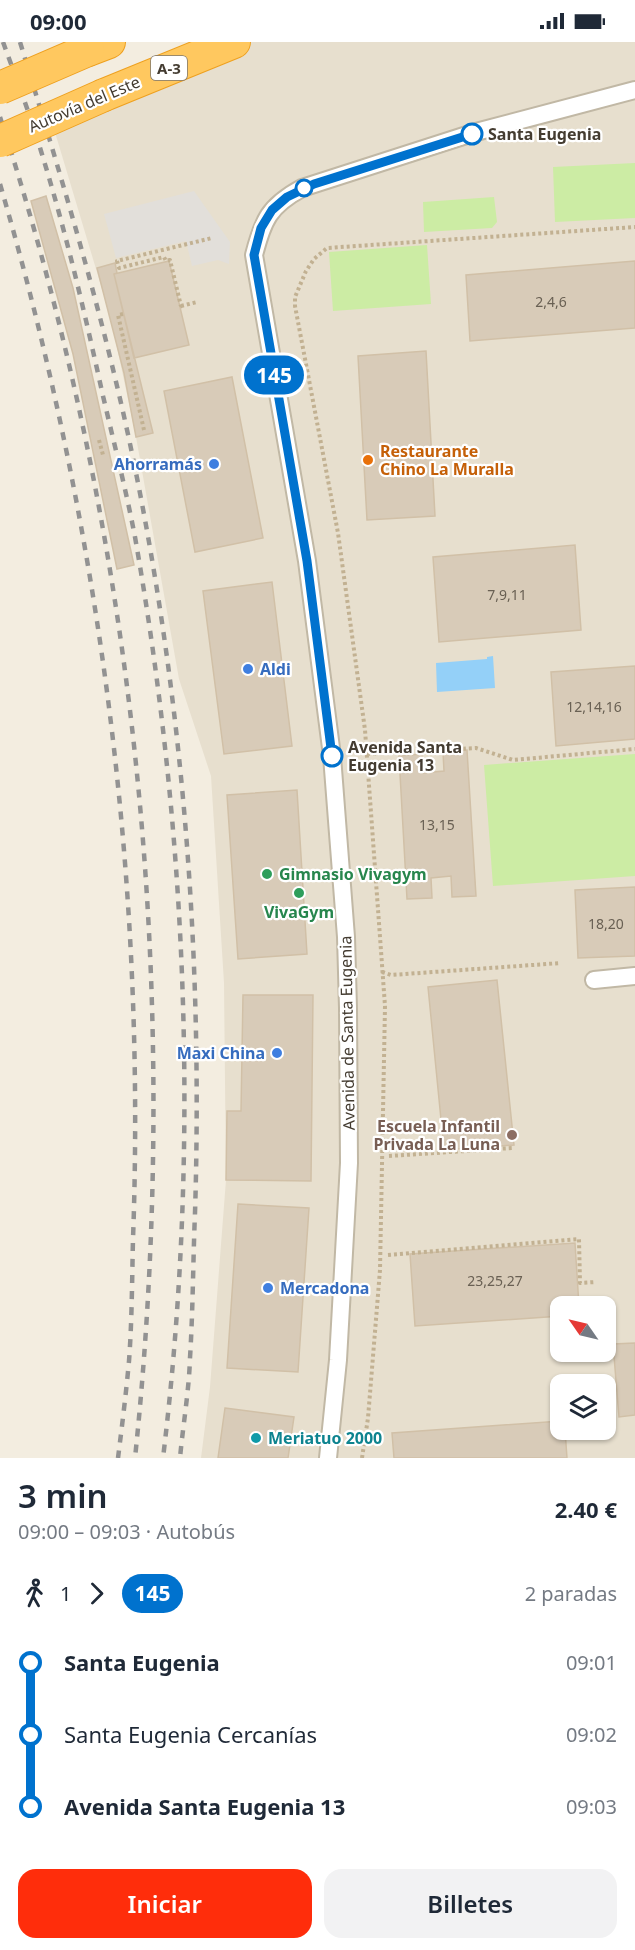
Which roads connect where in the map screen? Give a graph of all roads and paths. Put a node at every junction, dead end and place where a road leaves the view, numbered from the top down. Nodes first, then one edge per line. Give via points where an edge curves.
1 (234, 42) edge
2 (100, 45) edge
3 (0, 88) edge
4 (635, 90) edge
5 (0, 141) edge
6 (635, 227) edge
7 (212, 238) dead end
8 (314, 259) dead end
9 (197, 302) dead end
10 (123, 314) dead end
11 (144, 430) dead end
12 (99, 440) dead end
13 (103, 455) dead end
14 (635, 749) edge
15 (367, 754) dead end
16 (561, 963) dead end
17 (382, 972) dead end
18 (635, 976) edge
19 (594, 980) dead end
20 (513, 1148) dead end
21 (389, 1156) dead end
22 (388, 1255) dead end
23 (596, 1282) dead end
24 (328, 1458) edge

1 - 5 highway, Autovía del Este / A-3, bridge
2 - 3 highway, bridge
4 - 24 street, Avenida de Santa Eugenia via 476,132 302,188 272,210 261,228 254,255 307,561 332,756 345,926 349,1163 338,1360
6 - 8 path via 327,248
7 - 9 path via 117,261 119,268 165,256 166,261 170,260 180,306
10 - 11 path via 118,315
12 - 13 path
14 - 15 path via 513,760 476,748
16 - 17 path via 391,975
18 - 19 street
20 - 21 path
22 - 23 path via 579,1239 580,1283

